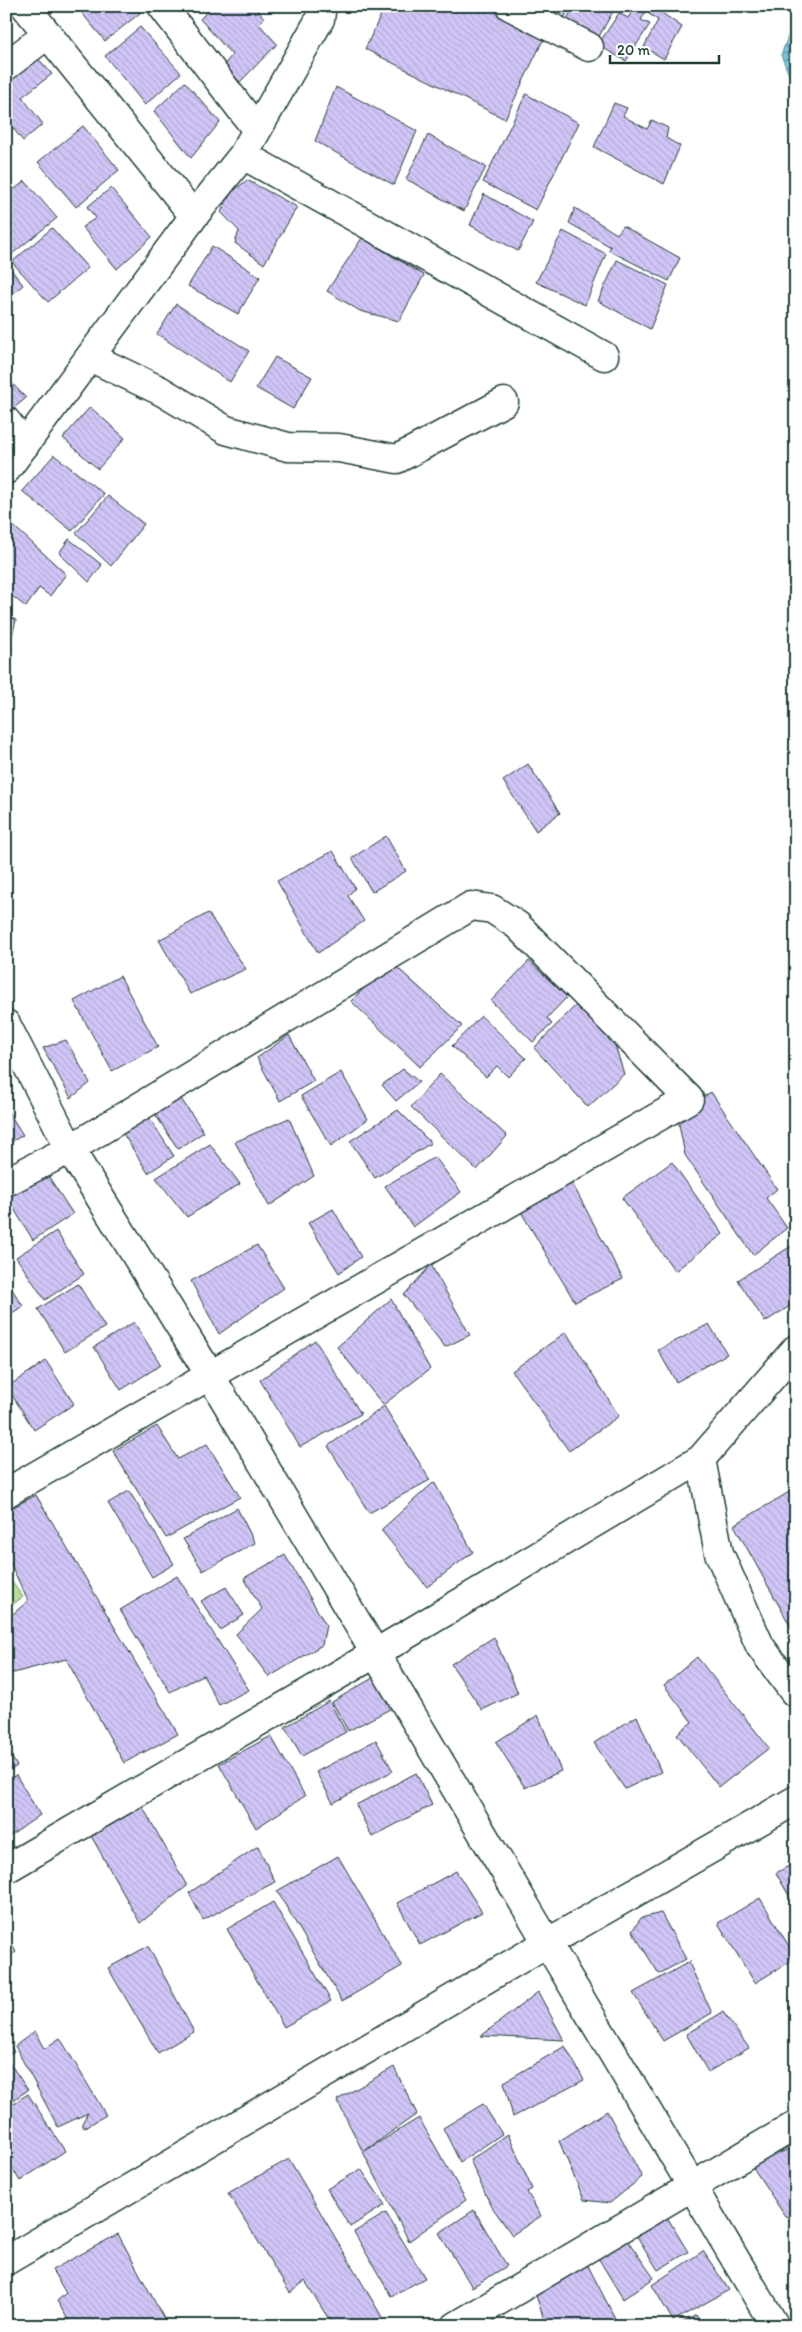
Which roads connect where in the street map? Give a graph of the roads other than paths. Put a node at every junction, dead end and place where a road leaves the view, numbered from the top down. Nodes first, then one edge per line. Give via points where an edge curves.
1 (25, 6) edge
2 (162, 6) edge
3 (322, 6) edge
4 (510, 6) edge
5 (48, 34) junction
6 (589, 47) dead end
7 (6, 66) edge
8 (257, 130) junction
9 (243, 154) junction
10 (194, 216) junction
11 (604, 356) dead end
12 (90, 357) junction
13 (504, 402) dead end
14 (6, 421) edge
15 (25, 445) junction
16 (6, 470) edge
17 (6, 1024) edge
18 (70, 1149) junction
19 (6, 1182) edge
20 (796, 1349) edge
21 (785, 1368) edge
22 (210, 1375) junction
23 (701, 1459) junction
24 (6, 1493) edge
25 (376, 1653) junction
26 (794, 1692) dead end
27 (796, 1800) edge
28 (6, 1869) edge
29 (547, 1943) junction
30 (796, 2125) edge
31 (694, 2186) junction
32 (6, 2261) edge
33 (456, 2326) edge
34 (775, 2326) edge

1 - 5 street
2 - 8 street
3 - 8 street via 320,19
4 - 6 street
5 - 7 street
5 - 10 street
8 - 9 street
9 - 10 street
9 - 11 street
10 - 12 street
12 - 13 street via 161,391 226,430 288,447 339,448 397,459
12 - 15 street
14 - 15 street
15 - 16 street
17 - 18 street
18 - 19 street
18 - 22 street
18 - 22 street via 471,906 492,909 517,925 689,1099
20 - 21 street
21 - 23 street
22 - 24 street
22 - 25 street
23 - 25 street
23 - 26 street via 718,1554 760,1646
25 - 28 street
25 - 29 street
27 - 29 street
29 - 31 street
29 - 32 street
30 - 31 street
31 - 33 street
31 - 34 street

